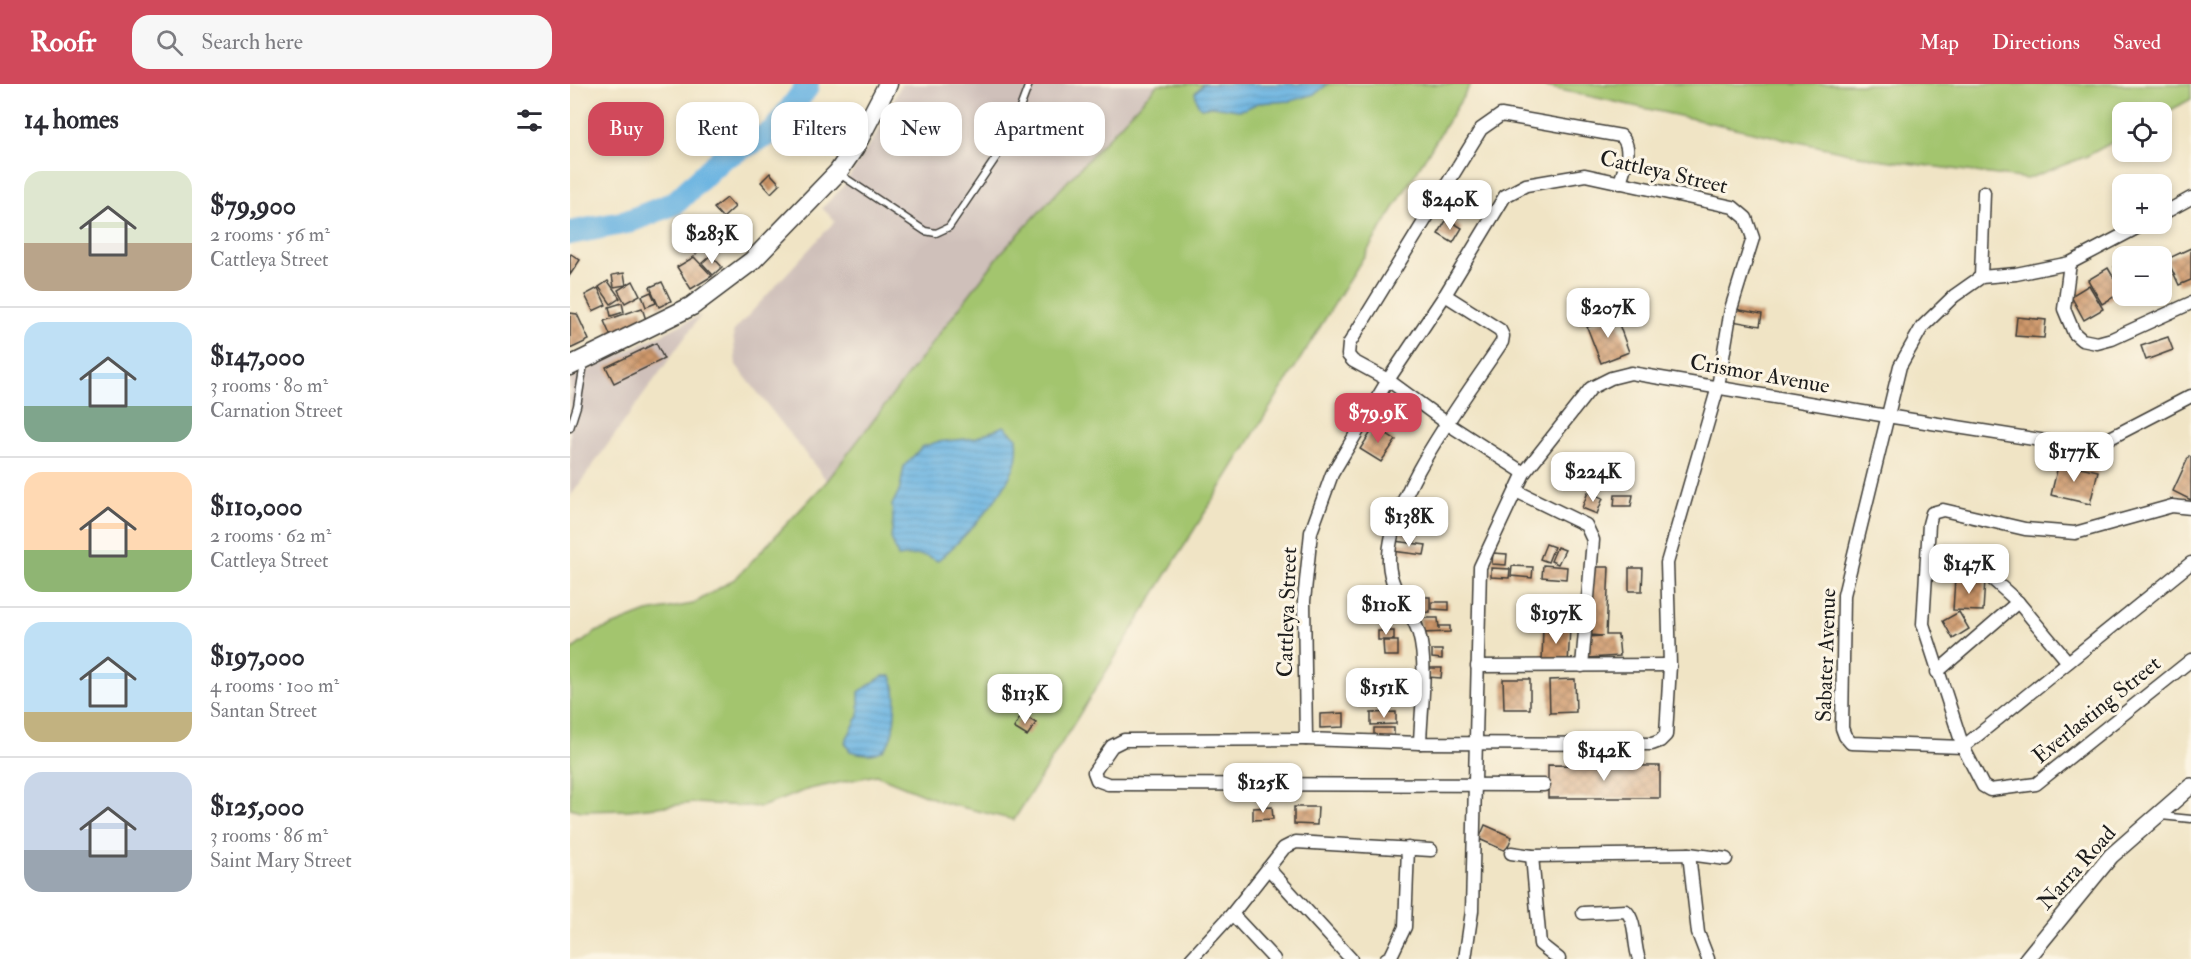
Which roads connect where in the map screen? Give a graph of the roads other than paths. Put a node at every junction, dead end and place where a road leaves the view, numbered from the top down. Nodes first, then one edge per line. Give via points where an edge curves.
1 (888, 84) edge
2 (1029, 84) edge
3 (838, 172) junction
4 (1620, 183) junction
5 (1984, 192) dead end
6 (2191, 198) edge
7 (2172, 208) edge
8 (2125, 234) edge
9 (2070, 263) junction
10 (1982, 277) junction
11 (1445, 295) junction
12 (2191, 303) edge
13 (577, 362) edge
14 (1388, 380) junction
15 (1718, 387) junction
16 (2191, 396) edge
17 (570, 403) edge
18 (577, 406) junction
19 (1887, 416) junction
20 (1448, 424) junction
21 (570, 428) edge
22 (1524, 473) junction
23 (1516, 491) junction
24 (2191, 508) edge
25 (2191, 563) edge
26 (1990, 577) dead end
27 (2018, 602) junction
28 (2191, 660) edge
29 (2068, 662) junction
30 (1670, 665) junction
31 (1477, 666) junction
32 (1582, 666) junction
33 (1937, 672) junction
34 (1306, 739) junction
35 (1420, 743) junction
36 (1476, 744) junction
37 (1963, 747) junction
38 (1475, 784) junction
39 (1544, 784) dead end
40 (2191, 786) edge
41 (2157, 816) junction
42 (2191, 819) edge
43 (1408, 848) junction
44 (1431, 850) dead end
45 (1511, 853) dead end
46 (1689, 854) junction
47 (1532, 856) junction
48 (1726, 859) dead end
49 (1268, 868) junction
50 (1582, 913) dead end
51 (1232, 914) junction
52 (1196, 957) edge
53 (1274, 959) edge
54 (1351, 959) edge
55 (1386, 959) edge
56 (1465, 959) edge
57 (1559, 959) edge
58 (1639, 959) edge
59 (1708, 959) edge
60 (2027, 959) edge

1 - 3 main road
2 - 3 lane via 1008,140 949,227 936,233 926,231
3 - 13 main road via 752,261 692,306
4 - 11 street, Cattleya Street via 1586,175 1526,185 1505,196
4 - 14 street via 1629,151 1622,136 1502,115 1481,129 1349,344 1348,355 1353,361
4 - 15 street, Cattleya Street via 1733,207 1746,218 1753,238 1731,309
5 - 10 street
6 - 7 street
8 - 9 street
9 - 10 street
9 - 12 street via 2064,309 2073,333 2082,340 2097,343 2112,339
10 - 19 street via 1954,296 1922,327 1900,366
11 - 14 street, Cattleya Street
11 - 20 street via 1500,330 1503,336
13 - 18 lane
14 - 20 street
14 - 34 street, Cattleya Street via 1332,474 1311,532 1304,601
15 - 19 street, Crismor Avenue
15 - 22 street, Crismor Avenue via 1630,373 1611,378 1591,388
15 - 30 street, Cattleya Street via 1667,563
16 - 19 street, Crismor Avenue via 2091,448
17 - 18 lane
18 - 21 lane
19 - 37 street, Sabater Avenue via 1844,595 1842,728 1851,744
20 - 22 street
20 - 35 street via 1407,490 1391,536 1389,563 1393,589 1413,617 1423,653
22 - 23 street, Crismor Avenue
23 - 31 street, Crismor Avenue via 1480,567
23 - 32 street via 1586,525 1590,531 1593,540
24 - 33 street via 2172,506 2075,533 2025,529 1943,510 1932,513 1923,624
25 - 29 street
26 - 27 street
27 - 29 street
27 - 33 street
28 - 37 street, Everlasting Street via 2036,784 1990,790 1983,786
29 - 37 street
30 - 32 street
30 - 36 street, Cattleya Street via 1666,735 1660,741
31 - 32 street
31 - 36 street, Crismor Avenue
33 - 37 street
34 - 35 street, Cattleya Street
34 - 38 street via 1124,740 1112,746 1095,772 1097,780 1108,784
35 - 36 street, Cattleya Street
36 - 38 street, Crismor Avenue
38 - 39 street
38 - 56 street, Crismor Avenue via 1472,910
40 - 41 street, Narra Road
41 - 42 lane
41 - 60 street, Narra Road via 2110,856
43 - 44 street
43 - 49 street via 1296,842 1284,848
43 - 55 street via 1405,927
45 - 47 street
46 - 47 street
46 - 48 street
46 - 59 street via 1698,933
47 - 57 street via 1540,944
49 - 51 street
49 - 54 street
50 - 58 street via 1626,911 1632,916
51 - 52 street
51 - 53 street

